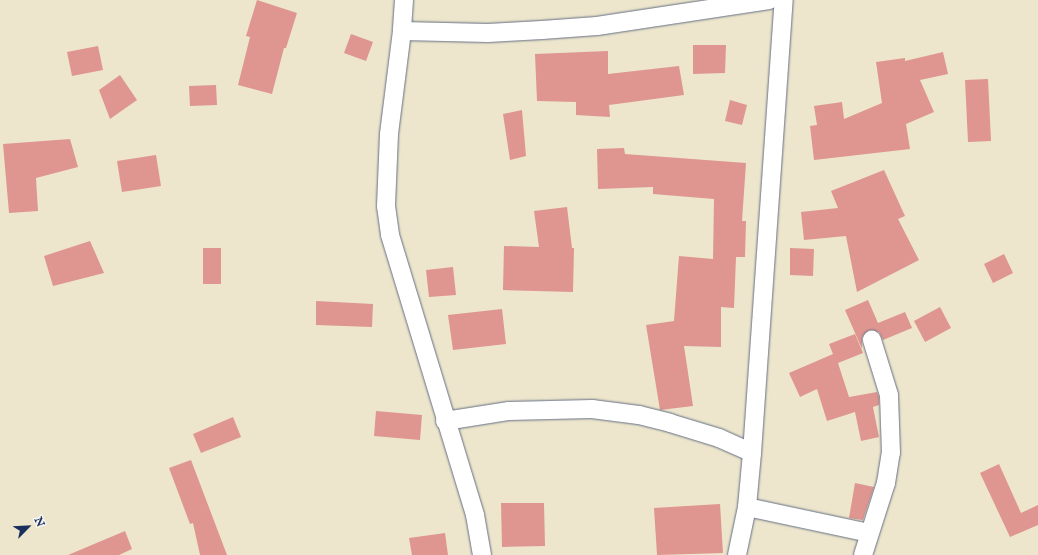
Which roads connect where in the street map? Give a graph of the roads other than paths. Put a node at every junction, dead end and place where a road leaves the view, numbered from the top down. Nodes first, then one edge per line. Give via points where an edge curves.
1 (404, 0) edge
2 (769, 0) edge
3 (784, 0) edge
4 (402, 31) junction
5 (872, 340) dead end
6 (446, 421) junction
7 (752, 453) junction
8 (747, 507) junction
9 (869, 533) junction
10 (482, 555) edge
11 (737, 555) edge
12 (863, 555) edge

1 - 4 street
2 - 4 street via 597,26 488,33
3 - 7 street
4 - 6 street via 389,134 386,206 390,235
5 - 9 street via 889,395 892,426 886,483
6 - 7 street via 509,411 592,409 639,415 690,429
6 - 10 street via 475,515
7 - 8 street
8 - 9 street
8 - 11 street
9 - 12 street

